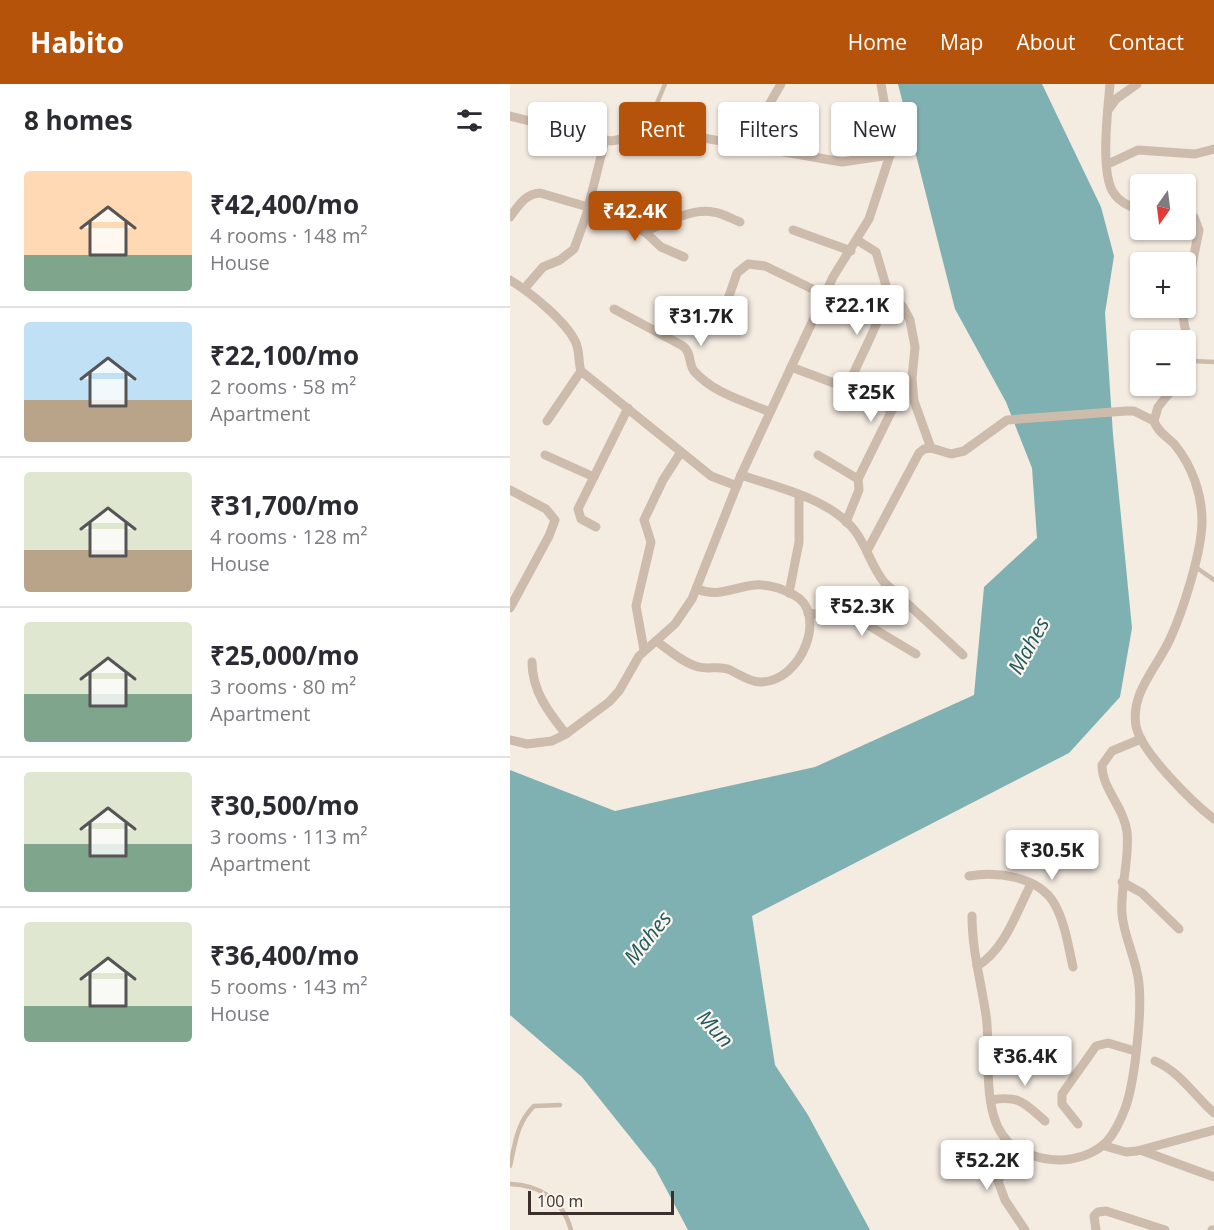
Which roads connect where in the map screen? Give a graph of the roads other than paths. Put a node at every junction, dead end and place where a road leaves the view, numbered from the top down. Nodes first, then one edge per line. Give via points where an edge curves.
1 (665, 84) edge
2 (781, 84) edge
3 (881, 84) edge
4 (1110, 84) edge
5 (1137, 84) edge
6 (658, 102) edge
7 (770, 102) edge
8 (884, 102) edge
9 (1107, 111) junction
10 (510, 116) edge
11 (528, 121) edge
12 (1214, 149) edge
13 (601, 156) edge
14 (797, 156) edge
15 (883, 156) edge
16 (890, 156) edge
17 (1108, 164) junction
18 (1130, 207) edge
19 (587, 212) junction
20 (510, 217) edge
21 (1196, 221) edge
22 (740, 222) dead end
23 (794, 230) dead end
24 (645, 232) junction
25 (857, 240) junction
26 (851, 251) junction
27 (1195, 252) edge
28 (684, 257) dead end
29 (510, 280) edge
30 (524, 289) junction
31 (889, 291) junction
32 (825, 295) junction
33 (614, 309) dead end
34 (718, 328) dead end
35 (1196, 361) edge
36 (1214, 362) edge
37 (791, 367) junction
38 (581, 371) junction
39 (912, 387) junction
40 (847, 388) junction
41 (1167, 396) edge
42 (628, 408) junction
43 (892, 410) junction
44 (770, 412) junction
45 (547, 421) dead end
46 (1154, 421) junction
47 (931, 448) junction
48 (681, 452) junction
49 (545, 455) dead end
50 (818, 455) dead end
51 (741, 475) junction
52 (594, 477) junction
53 (858, 479) junction
54 (737, 486) junction
55 (510, 490) edge
56 (799, 495) junction
57 (846, 522) junction
58 (596, 527) dead end
59 (867, 550) junction
60 (1193, 566) junction
61 (1214, 580) edge
62 (697, 589) junction
63 (789, 593) junction
64 (510, 608) edge
65 (808, 613) junction
66 (656, 640) junction
67 (644, 650) junction
68 (916, 654) dead end
69 (963, 655) dead end
70 (532, 662) dead end
71 (566, 734) junction
72 (1141, 739) junction
73 (510, 740) edge
74 (1214, 819) edge
75 (969, 876) dead end
76 (1122, 882) junction
77 (1031, 884) junction
78 (972, 916) dead end
79 (1179, 929) dead end
80 (977, 966) junction
81 (1072, 967) dead end
82 (1135, 1051) junction
83 (1155, 1061) dead end
84 (991, 1100) junction
85 (560, 1105) dead end
86 (1214, 1113) edge
87 (1045, 1121) dead end
88 (1078, 1124) dead end
89 (1214, 1130) edge
90 (1105, 1146) junction
91 (1141, 1150) junction
92 (1016, 1151) junction
93 (510, 1166) edge
94 (1214, 1177) edge
95 (510, 1185) edge
96 (1135, 1225) edge
97 (571, 1230) edge
98 (1025, 1230) edge
99 (1096, 1230) edge
100 (1165, 1230) edge

1 - 6 lane
2 - 7 street
3 - 8 street
4 - 9 street
5 - 9 street
9 - 17 street
10 - 11 street
12 - 17 street via 1195,154 1138,150
13 - 19 street
14 - 15 street via 842,162
16 - 25 street via 869,219
17 - 18 street via 1114,195
19 - 20 street via 540,193 524,198
19 - 24 street
19 - 30 street via 574,249 543,267
21 - 27 street
22 - 24 street via 706,212 670,220
23 - 26 street
24 - 28 street via 661,247
25 - 26 street
25 - 31 street via 879,258
26 - 32 street
29 - 30 street
30 - 38 street via 571,334
31 - 39 street via 910,320 915,347
31 - 40 street via 879,323
32 - 34 street via 775,270 748,264 737,273
32 - 37 street
33 - 44 street via 683,346 693,370 714,388
35 - 36 lane
37 - 40 street
37 - 44 street
38 - 42 street
38 - 45 street
39 - 43 street
39 - 47 street
40 - 43 street
41 - 46 street
42 - 48 street
42 - 52 street
43 - 53 street
44 - 51 street
46 - 47 street via 1134,411 1008,420 964,451 951,454
46 - 60 street via 1185,460 1199,494 1202,523
47 - 59 street via 919,453
48 - 54 street via 711,476
48 - 67 street via 644,520 651,542 636,606
49 - 52 street
50 - 53 street
51 - 54 street
51 - 56 street
52 - 58 street via 578,509 584,522
53 - 57 street via 859,490
54 - 62 street
55 - 64 street via 546,509 555,520
56 - 57 street
56 - 63 street via 799,542
57 - 59 street
59 - 69 street via 884,582
60 - 61 lane
60 - 72 street via 1172,633 1136,706
62 - 63 street via 717,594 754,585
62 - 66 street via 675,624
63 - 65 street via 797,596
65 - 66 street via 807,645 796,667 759,682 723,668 697,667
65 - 68 street via 861,621
66 - 67 street
67 - 71 street via 613,698
70 - 71 street via 537,690
71 - 73 street via 539,744
72 - 74 street via 1182,790
72 - 76 street via 1112,751 1102,765 1105,782 1118,802 1127,832
75 - 77 street via 992,873
76 - 79 street via 1142,893
76 - 82 street via 1122,916 1139,982
77 - 80 street via 999,945
77 - 81 street via 1053,901
78 - 80 street
80 - 84 street via 986,1017
82 - 88 street via 1108,1043 1096,1046 1062,1094 1062,1104
82 - 90 street via 1126,1105
83 - 86 street via 1177,1073
84 - 87 street via 1019,1099
84 - 92 street via 1001,1135
85 - 93 lane via 534,1106 526,1114
89 - 91 street
90 - 91 street via 1126,1152
90 - 92 street via 1092,1155 1068,1160
91 - 94 street
92 - 98 street via 998,1181 1005,1200
95 - 97 lane via 532,1187 547,1194 560,1205
96 - 99 street via 1106,1211 1098,1212 1094,1216
96 - 100 street

